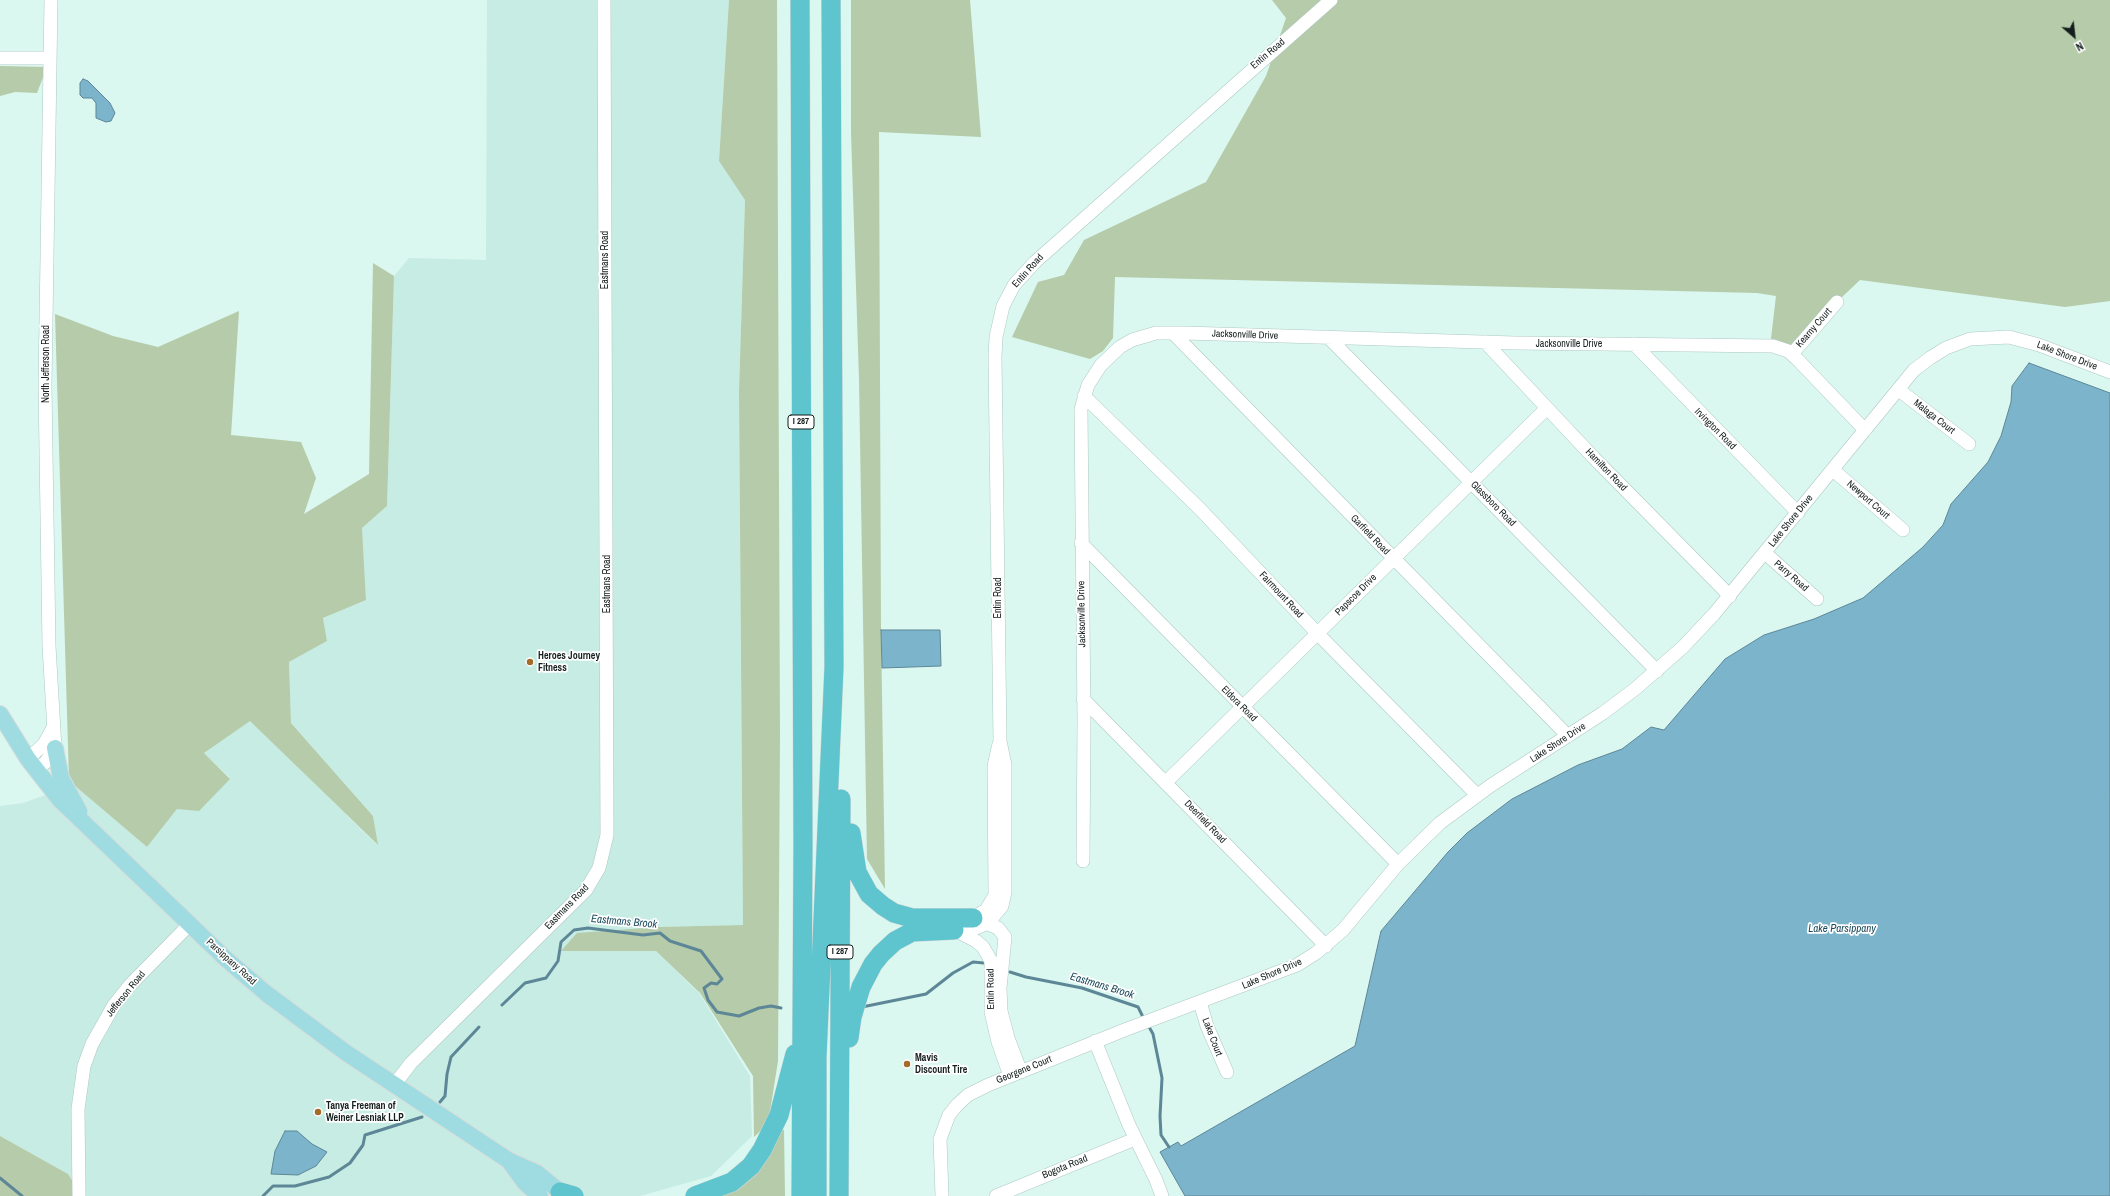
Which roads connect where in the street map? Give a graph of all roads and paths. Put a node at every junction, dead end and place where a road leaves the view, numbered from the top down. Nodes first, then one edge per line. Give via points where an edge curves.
1 (51, 0) edge
2 (604, 0) edge
3 (800, 0) edge
4 (831, 0) edge
5 (1331, 0) edge
6 (0, 58) edge
7 (50, 58) junction
8 (1837, 302) dead end
9 (1173, 333) junction
10 (1329, 338) junction
11 (1485, 342) junction
12 (1634, 344) junction
13 (1792, 354) junction
14 (2110, 372) edge
15 (1899, 390) junction
16 (1084, 396) junction
17 (1547, 408) junction
18 (1865, 430) junction
19 (1969, 444) dead end
20 (1833, 470) junction
21 (1471, 481) junction
22 (1798, 513) junction
23 (1902, 530) dead end
24 (1081, 543) junction
25 (1765, 553) junction
26 (1393, 558) junction
27 (1730, 596) junction
28 (1817, 599) dead end
29 (1318, 633) junction
30 (834, 667) junction
31 (1657, 671) junction
32 (1083, 699) junction
33 (1242, 707) junction
34 (0, 714) edge
35 (53, 728) junction
36 (1568, 736) junction
37 (55, 748) junction
38 (31, 764) junction
39 (841, 782) junction
40 (1166, 782) junction
41 (1477, 795) junction
42 (92, 831) junction
43 (1083, 861) dead end
44 (1398, 864) junction
45 (980, 921) junction
46 (190, 924) junction
47 (954, 930) junction
48 (1326, 946) junction
49 (1200, 1002) junction
50 (803, 1017) junction
51 (1095, 1041) junction
52 (1226, 1072) dead end
53 (1015, 1074) junction
54 (394, 1085) junction
55 (839, 1123) junction
56 (1135, 1139) junction
57 (508, 1160) junction
58 (566, 1195) edge
59 (79, 1196) edge
60 (540, 1196) edge
61 (695, 1196) edge
62 (801, 1196) edge
63 (817, 1196) edge
64 (839, 1196) edge
65 (942, 1196) edge
66 (996, 1196) edge
67 (1162, 1196) edge

1 - 7 street, North Jefferson Road
2 - 54 street, Eastmans Road via 607,835 599,868 586,890 411,1063
3 - 50 highway, I 287
4 - 30 highway, I 287
5 - 45 street, Entin Road via 1034,262 1008,294 999,318 995,357 1000,741 994,766 994,895
6 - 7 street
7 - 35 street, North Jefferson Road via 46,394 47,566
8 - 13 street, Kearny Court
9 - 10 street, Jacksonville Drive
9 - 16 street, Jacksonville Drive via 1143,336 1120,347 1101,365
9 - 26 street, Garfield Road
10 - 11 street, Jacksonville Drive
10 - 21 street, Glassboro Road
11 - 12 street, Jacksonville Drive
11 - 17 street, Hamilton Road
12 - 13 street, Jacksonville Drive via 1773,346
12 - 22 street, Irvington Road
13 - 18 street, Jacksonville Drive
14 - 15 street, Lake Shore Drive via 2020,339 1989,337 1970,339 1946,348 1914,370
15 - 18 street, Lake Shore Drive
15 - 19 street, Malaga Court
16 - 24 street, Jacksonville Drive via 1080,421
16 - 29 street, Fairmount Road via 1195,503
17 - 21 street, Papscoe Drive
17 - 27 street, Hamilton Road
18 - 20 street, Lake Shore Drive
20 - 22 street, Lake Shore Drive
20 - 23 street, Newport Court
21 - 26 street, Papscoe Drive
21 - 31 street, Glassboro Road
22 - 25 street, Lake Shore Drive
24 - 32 street, Jacksonville Drive
24 - 33 street, Eldora Road
25 - 27 street, Lake Shore Drive
25 - 28 street, Parry Road
26 - 29 street, Papscoe Drive
26 - 36 street, Garfield Road
27 - 31 street, Lake Shore Drive
29 - 33 street, Papscoe Drive
29 - 41 street, Fairmount Road
30 - 39 highway, I 287 via 842,706
30 - 63 highway via 817,1057
31 - 36 street, Lake Shore Drive via 1603,713
32 - 40 street, Deerfield Road
32 - 43 street, Jacksonville Drive
33 - 40 street, Papscoe Drive
33 - 44 street, Eldora Road
34 - 38 main road, Parsippany Road
35 - 37 street, North Jefferson Road
35 - 38 street
36 - 41 street, Lake Shore Drive
37 - 38 street via 46,763
37 - 42 main road via 57,764 66,788
38 - 42 main road, Parsippany Road via 60,800
39 - 45 highway via 850,805 850,826 856,866 869,894 883,906 906,917
39 - 55 highway, I 287
40 - 48 street, Deerfield Road
41 - 44 street, Lake Shore Drive via 1440,823
42 - 46 main road, Parsippany Road
44 - 48 street, Lake Shore Drive via 1343,930
45 - 47 street, Entin Road via 976,928
45 - 53 street, Entin Road via 998,928 1005,938 1000,988 1001,1010
46 - 54 main road, Parsippany Road via 267,994
46 - 59 street, Jefferson Road via 130,985 114,1005 92,1044 84,1066 78,1108
47 - 53 street, Entin Road via 976,941 991,961 991,1012 998,1042
47 - 55 highway via 918,930 903,936 882,954 867,975 852,1017
48 - 49 street, Lake Shore Drive via 1297,965
49 - 51 street, Lake Shore Drive
49 - 52 street, Lake Court
50 - 61 highway via 779,1115 762,1150 751,1166 732,1182
50 - 62 highway, I 287
51 - 53 street, Georgene Court
51 - 56 street
53 - 65 street, Georgene Court via 977,1090 957,1105 946,1121 940,1139
54 - 57 main road, Parsippany Road
55 - 64 highway, I 287
56 - 66 street, Bogota Road
56 - 67 street
57 - 58 main road, Parsippany Road via 537,1173
57 - 60 main road, Parsippany Road via 525,1183

